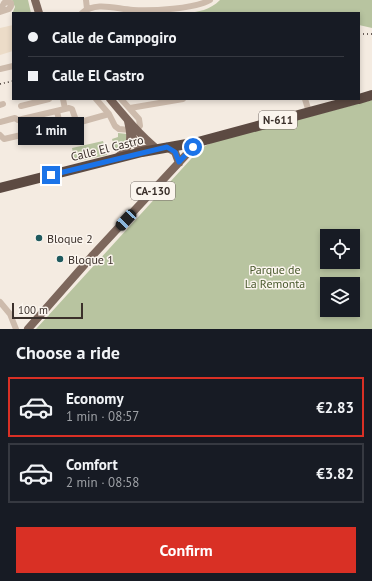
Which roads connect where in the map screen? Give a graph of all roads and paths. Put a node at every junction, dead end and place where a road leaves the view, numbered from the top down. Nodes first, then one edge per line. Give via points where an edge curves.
1 (35, 0) edge
2 (86, 0) edge
3 (113, 0) edge
4 (210, 0) edge
5 (191, 3) edge
6 (112, 8) junction
7 (85, 11) edge
8 (39, 12) edge
9 (12, 66) edge
10 (0, 69) edge
11 (372, 95) edge
12 (360, 98) edge
13 (45, 100) edge
14 (63, 100) edge
15 (97, 100) edge
16 (111, 100) edge
17 (122, 100) edge
18 (167, 100) edge
19 (305, 100) edge
20 (354, 100) edge
21 (21, 106) dead end
22 (130, 108) junction
23 (65, 109) junction
24 (57, 111) junction
25 (309, 112) junction
26 (109, 114) junction
27 (0, 122) edge
28 (77, 122) junction
29 (133, 129) junction
30 (63, 131) junction
31 (0, 136) edge
32 (147, 141) junction
33 (198, 142) junction
34 (162, 148) junction
35 (145, 151) junction
36 (116, 159) junction
37 (179, 162) junction
38 (0, 188) edge
39 (0, 302) edge
40 (16, 329) edge
41 (28, 329) edge

1 - 8 main road
2 - 7 street
3 - 6 street
4 - 5 street via 200,5
5 - 6 street via 136,10
6 - 7 street via 97,6
9 - 10 street
11 - 12 highway, N-611
13 - 21 street
14 - 23 street
15 - 26 street
16 - 29 main road
17 - 22 street
18 - 22 street
19 - 25 street
20 - 25 highway, N-611
22 - 29 street via 139,119 140,126
23 - 24 street
23 - 28 street via 72,109
24 - 27 street
24 - 30 street
25 - 33 highway, N-611
26 - 28 street
26 - 29 street via 119,129
28 - 30 street via 79,130
29 - 32 main road
29 - 35 main road via 136,145
29 - 36 main road via 129,147
30 - 31 street via 52,128 4,139
32 - 34 main road
32 - 35 main road
33 - 34 highway, Calle El Castro / N-611
33 - 37 main road, CA-130
34 - 35 highway, Calle El Castro / N-611
34 - 37 main road via 175,152
35 - 36 highway, Calle El Castro / N-611
36 - 38 highway, Calle El Castro / N-611
37 - 41 main road, CA-130
39 - 40 street via 10,314

